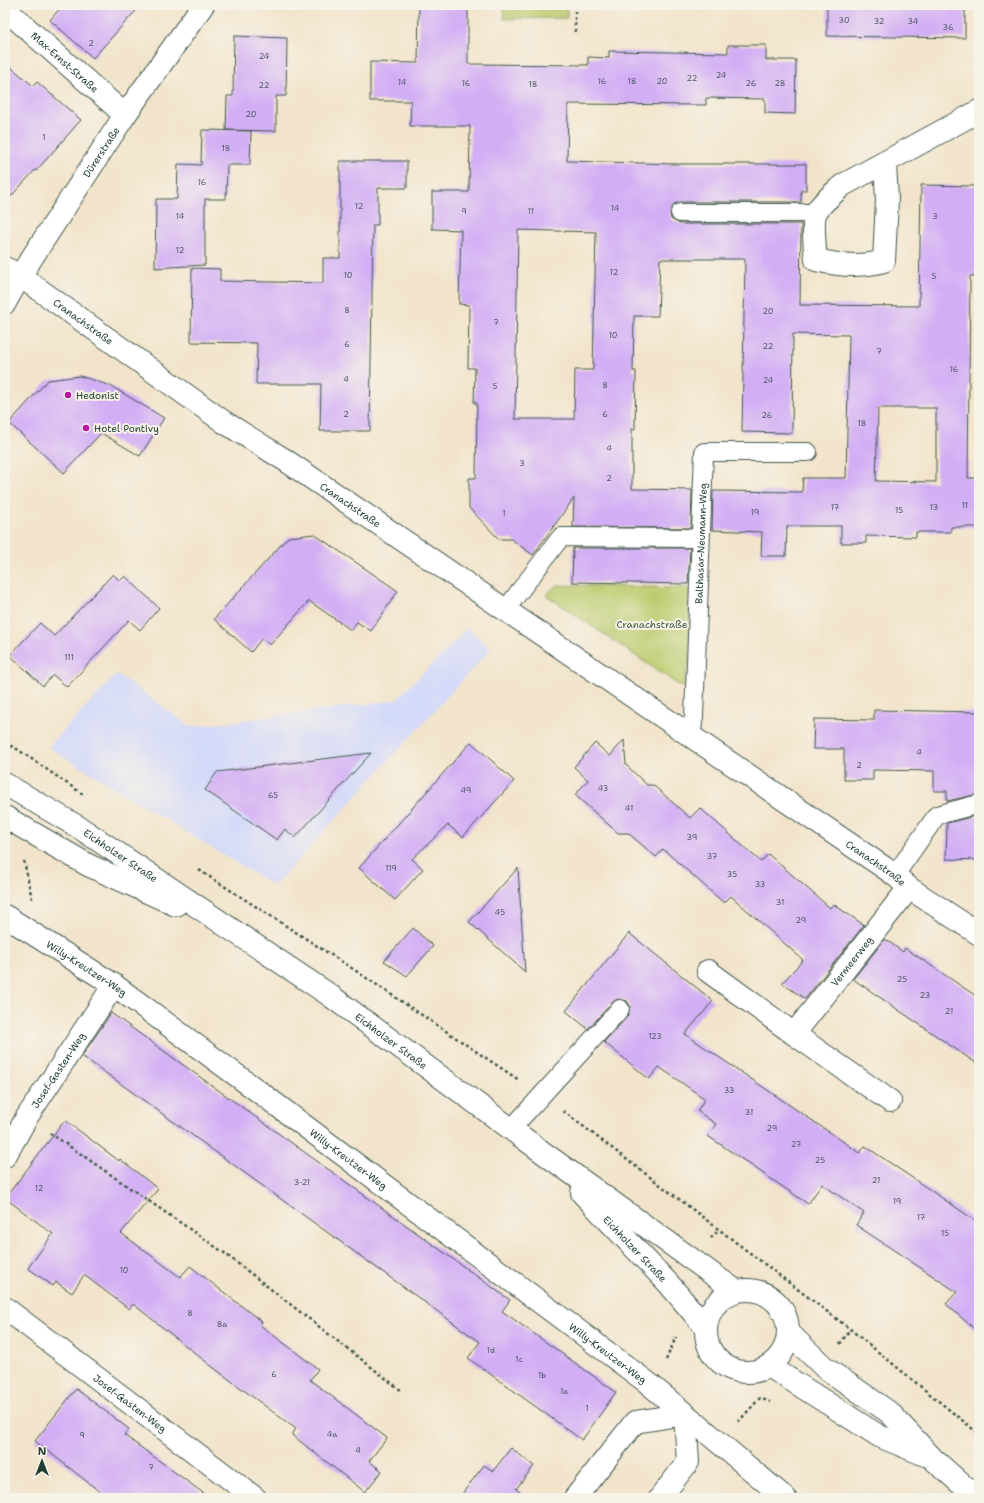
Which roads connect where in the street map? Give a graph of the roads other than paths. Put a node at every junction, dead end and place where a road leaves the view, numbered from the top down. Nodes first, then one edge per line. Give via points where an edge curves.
1 (203, 5) edge
2 (5, 9) edge
3 (979, 111) edge
4 (125, 115) junction
5 (885, 163) junction
6 (680, 213) dead end
7 (815, 213) junction
8 (13, 272) edge
9 (5, 303) edge
10 (808, 452) dead end
11 (689, 538) dead end
12 (506, 609) junction
13 (691, 737) junction
14 (5, 784) edge
15 (979, 804) edge
16 (5, 817) edge
17 (902, 882) junction
18 (5, 916) edge
19 (235, 932) junction
20 (979, 934) edge
21 (708, 971) dead end
22 (114, 985) junction
23 (620, 1009) dead end
24 (794, 1034) junction
25 (890, 1101) dead end
26 (512, 1128) junction
27 (545, 1154) junction
28 (5, 1156) edge
29 (736, 1291) junction
30 (5, 1308) edge
31 (706, 1328) junction
32 (789, 1332) junction
33 (769, 1366) junction
34 (685, 1414) junction
35 (933, 1459) junction
36 (255, 1498) edge
37 (575, 1498) edge
38 (660, 1498) edge
39 (785, 1498) edge
40 (977, 1498) edge

1 - 4 street, Dürerstraße
2 - 4 street, Max-Ernst-Straße
3 - 5 street
4 - 8 street, Dürerstraße
5 - 7 street via 843,185
5 - 7 street via 887,200 884,262 830,263 816,260
6 - 7 lane
8 - 9 street, Dürerstraße
8 - 12 street, Cranachstraße via 224,422 273,452
10 - 13 lane, Balthasar-Neumann-Weg via 704,452 694,716
11 - 12 lane via 561,536
12 - 13 street, Cranachstraße
13 - 17 street, Cranachstraße
14 - 19 street, Eichholzer Straße via 80,828
15 - 17 lane via 937,815
16 - 19 street, Eichholzer Straße via 88,865
17 - 20 street, Cranachstraße
17 - 24 street, Vermeerweg
18 - 22 street, Willy-Kreutzer-Weg
19 - 26 street, Eichholzer Straße via 328,994
21 - 24 street
22 - 28 street, Josef-Gasten-Weg via 27,1117
22 - 34 street, Willy-Kreutzer-Weg via 648,1383
23 - 26 lane
24 - 25 street
26 - 27 street, Eichholzer Straße
27 - 29 street, Eichholzer Straße
27 - 31 street, Eichholzer Straße via 669,1284
29 - 31 street, Eichholzer Straße via 724,1296 715,1304 708,1316
29 - 32 street, Eichholzer Straße via 749,1289 773,1298 782,1308
30 - 36 street, Josef-Gasten-Weg
31 - 33 street, Eichholzer Straße via 707,1341 712,1353 726,1366 745,1372
32 - 33 street via 786,1346
32 - 35 street via 824,1367 890,1413
33 - 35 street via 879,1436
34 - 37 street via 635,1422
34 - 38 street via 688,1462
34 - 39 street, Willy-Kreutzer-Weg
35 - 40 street

